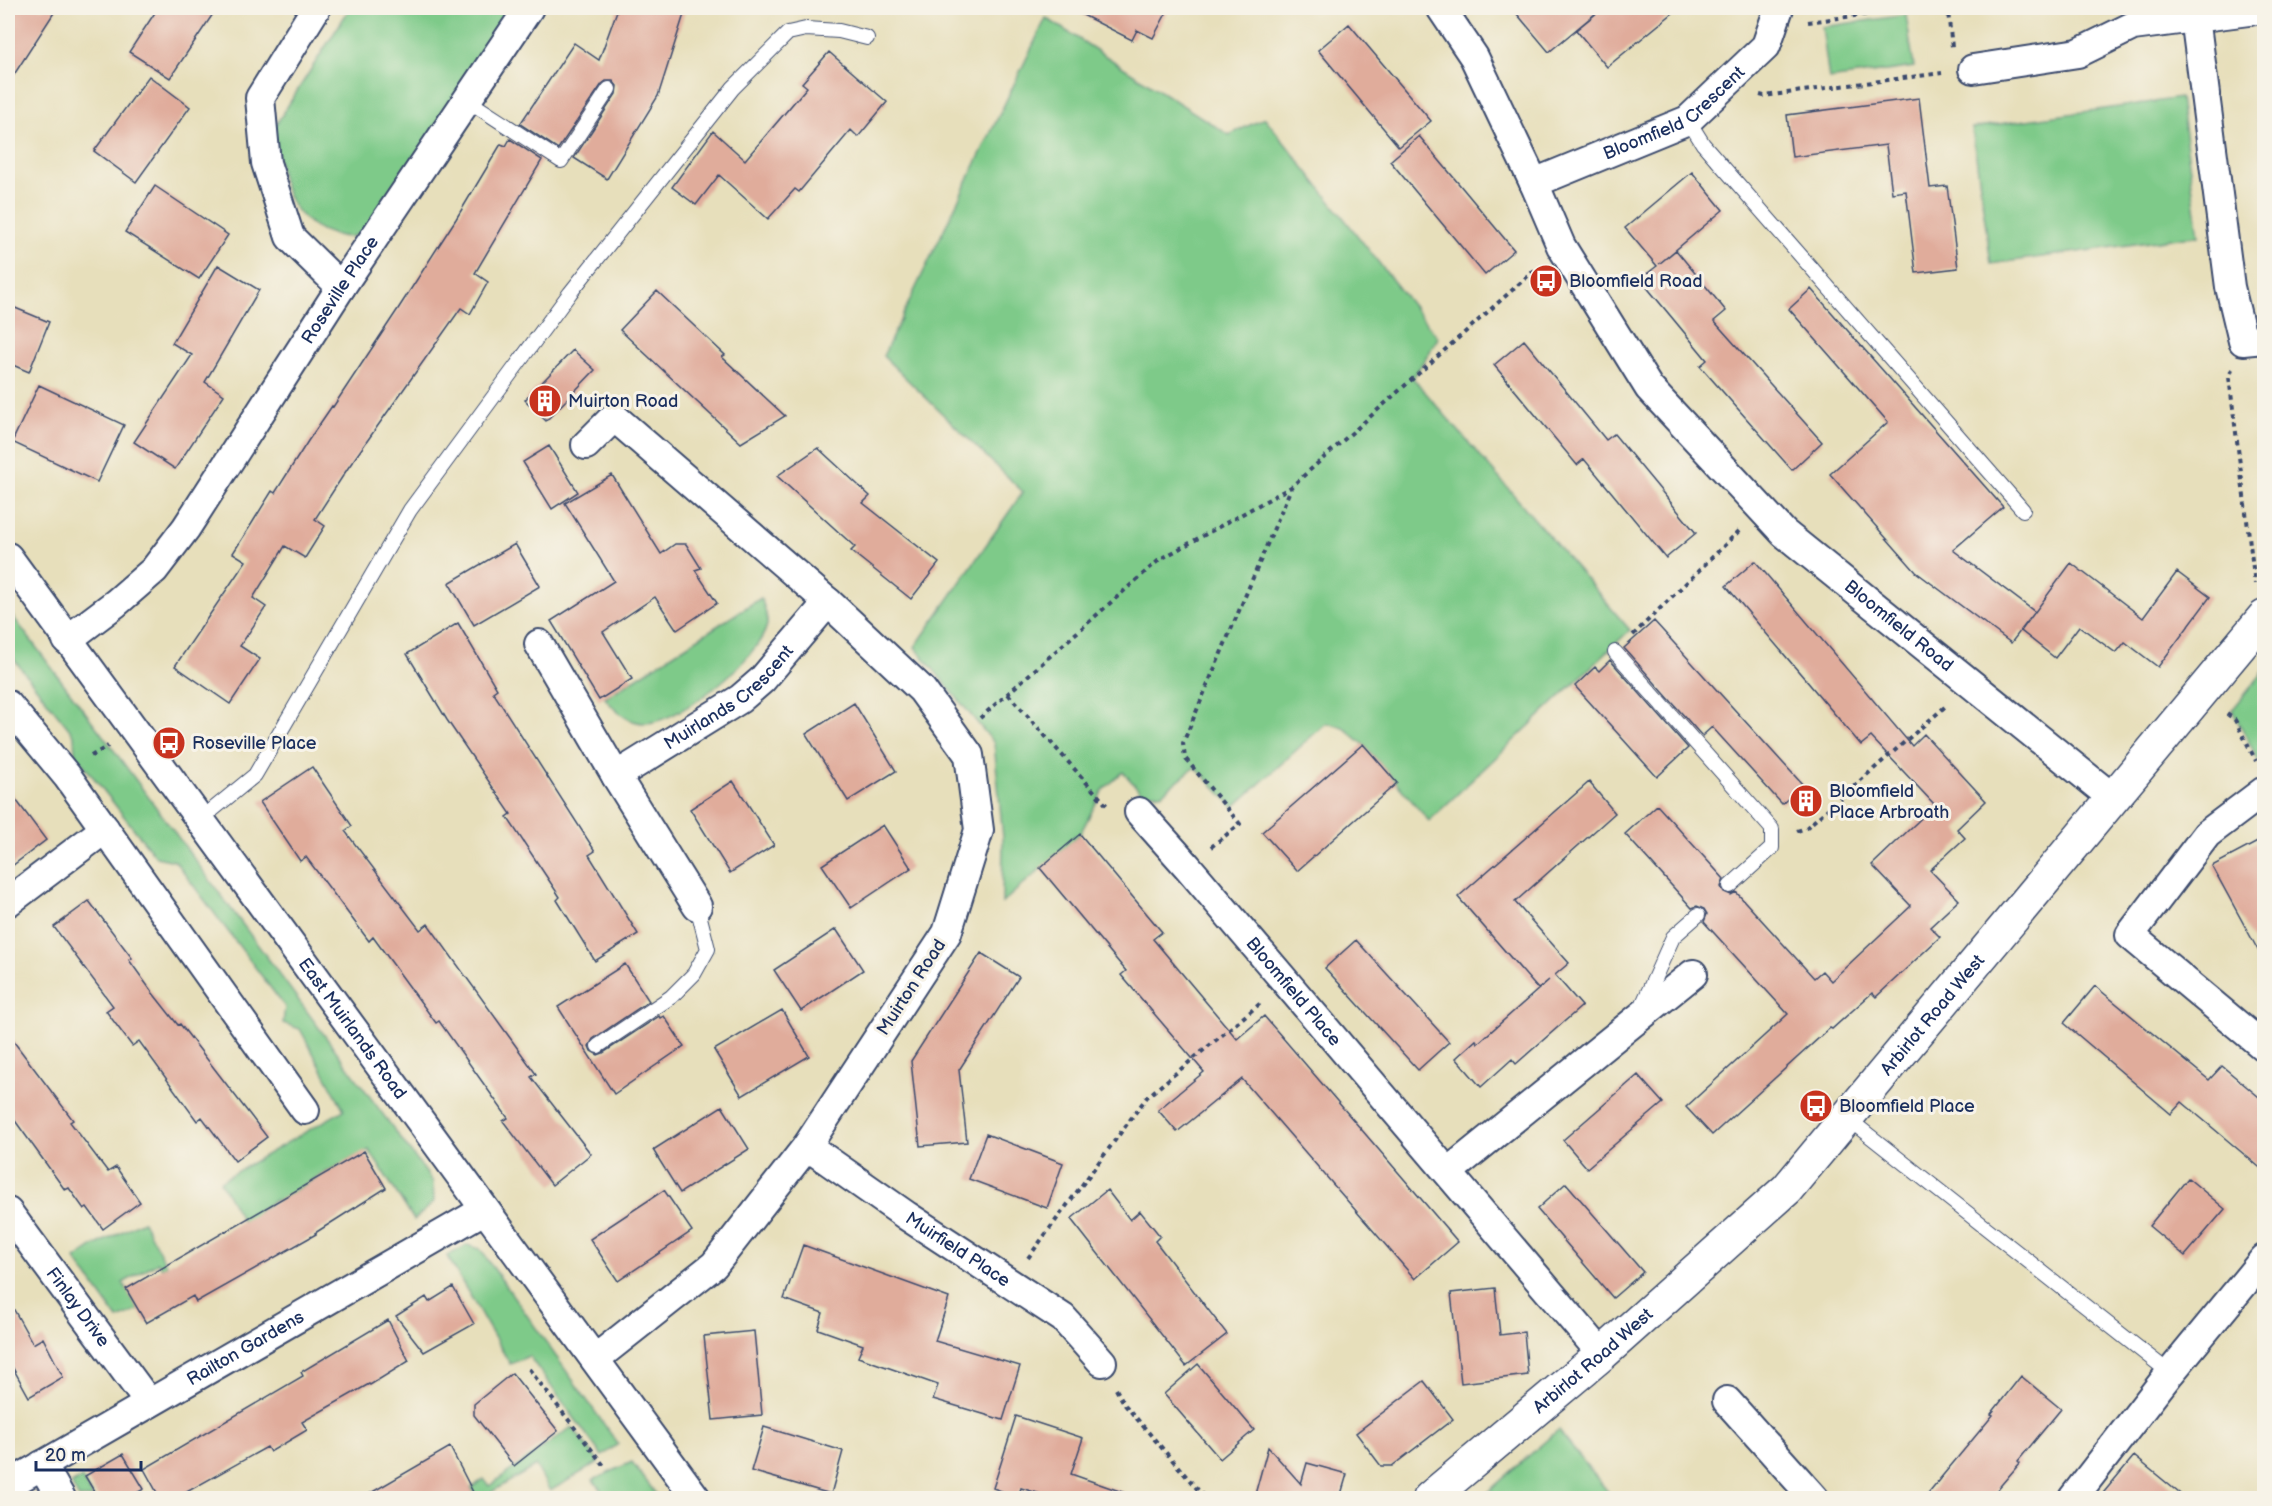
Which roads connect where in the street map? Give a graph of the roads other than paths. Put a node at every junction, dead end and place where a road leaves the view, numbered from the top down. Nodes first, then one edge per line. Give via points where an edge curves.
1 (316, 8) edge
2 (529, 8) edge
3 (1441, 8) edge
4 (2265, 9) edge
5 (1777, 14) edge
6 (2195, 17) junction
7 (867, 38) dead end
8 (1964, 70) road end
9 (609, 89) dead end
10 (467, 100) junction
11 (1688, 120) junction
12 (1534, 183) junction
13 (341, 287) junction
14 (2254, 340) edge
15 (586, 445) dead end
16 (2023, 510) dead end
17 (8, 557) edge
18 (828, 602) junction
19 (2262, 604) edge
20 (67, 640) junction
21 (539, 644) dead end
22 (1615, 652) road end
23 (8, 705) edge
24 (616, 776) junction
25 (2265, 791) edge
26 (2114, 799) junction
27 (1139, 812) road end
28 (200, 820) junction
29 (105, 830) junction
30 (1730, 886) dead end
31 (8, 902) edge
32 (697, 906) joint
33 (1698, 915) dead end
34 (1693, 974) dead end
35 (1637, 1018) junction
36 (598, 1046) dead end
37 (2265, 1047) edge
38 (305, 1110) dead end
39 (1847, 1118) junction
40 (807, 1146) junction
41 (1448, 1172) junction
42 (484, 1210) junction
43 (8, 1212) edge
44 (2265, 1259) edge
45 (1602, 1354) junction
46 (595, 1359) junction
47 (1101, 1362) road end
48 (2170, 1373) junction
49 (1727, 1401) dead end
50 (149, 1403) junction
51 (42, 1465) junction
52 (8, 1485) edge
53 (61, 1498) edge
54 (696, 1498) edge
55 (1430, 1498) edge
56 (1814, 1498) edge
57 (2073, 1498) edge

1 - 13 street via 260,98 266,164 290,237
2 - 10 street, Roseville Place
3 - 12 street, Bloomfield Road via 1474,57
4 - 6 street
5 - 11 street, Bloomfield Crescent via 1766,46
6 - 8 street via 2133,26 2078,53
6 - 14 street via 2229,287
7 - 28 lane via 839,31 806,29 788,33 733,88 570,293 410,510 255,775
9 - 10 lane via 561,161
10 - 13 street, Roseville Place
11 - 12 street, Bloomfield Crescent
11 - 16 lane via 1703,144
12 - 26 street, Bloomfield Road via 1561,246 1648,388 1784,533
13 - 20 street, Roseville Place via 186,528 154,570
15 - 18 street, Muirton Road via 614,417
17 - 20 street, East Muirlands Road
18 - 24 street, Muirlands Crescent via 762,680 740,699
18 - 40 street, Muirton Road via 922,690 969,755 979,830 947,933
19 - 26 main road, Arbirlot Road West via 2207,687
20 - 28 street, East Muirlands Road
21 - 24 street
22 - 30 lane via 1772,830 1772,848
23 - 29 street via 67,776
24 - 32 street
25 - 37 street via 2207,834 2130,935
26 - 39 main road, Arbirlot Road West
27 - 41 street, Bloomfield Place
28 - 42 street, East Muirlands Road
29 - 31 street
29 - 38 street
32 - 36 lane via 708,949 694,974 671,997
33 - 35 lane via 1673,937
34 - 35 street
35 - 41 street
39 - 45 main road, Arbirlot Road West via 1787,1189
39 - 48 lane
40 - 46 street, Muirton Road via 714,1265
40 - 47 street, Muirfield Place via 1063,1318
41 - 45 street, Bloomfield Place
42 - 46 street, East Muirlands Road
42 - 50 street, Railton Gardens
43 - 50 street, Finlay Drive
44 - 48 street
45 - 55 main road, Arbirlot Road West
46 - 54 street, East Muirlands Road
48 - 57 street
49 - 56 street
50 - 51 street, Railton Gardens
51 - 52 street, Railton Gardens
51 - 53 street

